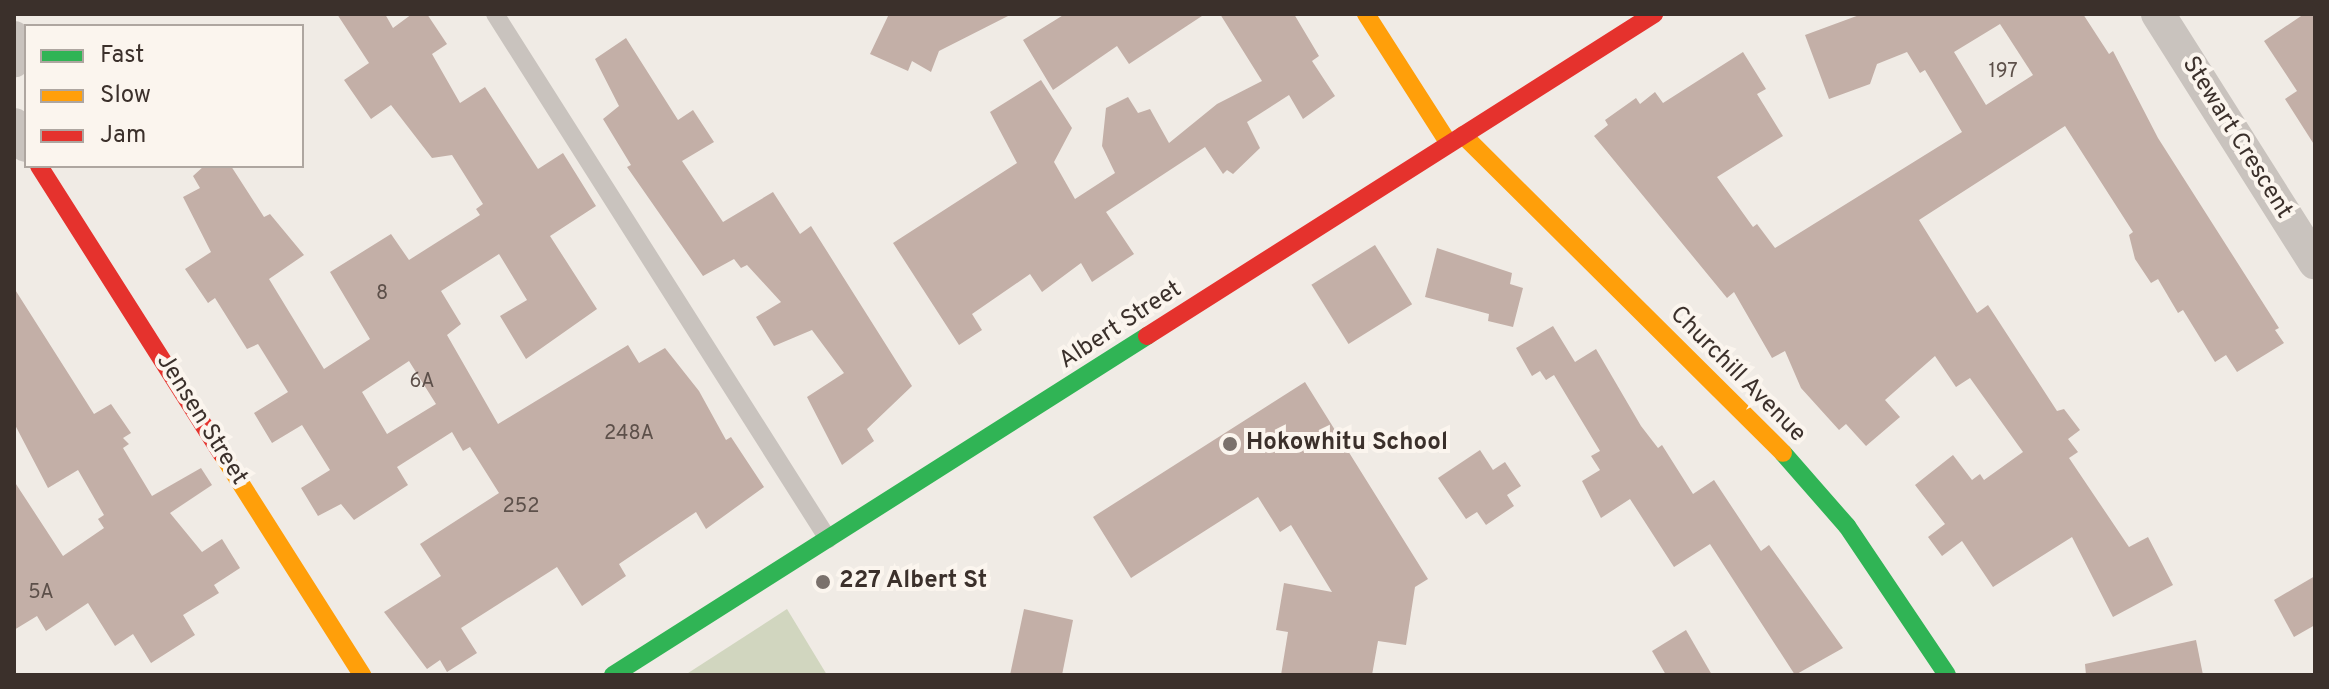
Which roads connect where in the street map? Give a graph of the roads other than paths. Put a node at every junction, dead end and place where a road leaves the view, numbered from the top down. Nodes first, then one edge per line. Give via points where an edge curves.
1 (495, 14) edge
2 (1366, 14) edge
3 (1654, 14) edge
4 (2158, 14) edge
5 (14, 38) edge
6 (14, 60) edge
7 (1456, 139) junction
8 (40, 168) edge
9 (2315, 262) edge
10 (828, 539) junction
11 (362, 675) edge
12 (613, 675) edge
13 (1947, 675) edge

1 - 10 lane
2 - 7 street, Churchill Avenue
3 - 7 street, Albert Street
4 - 9 street, Stewart Crescent
5 - 6 street
7 - 10 street, Albert Street
7 - 13 street, Churchill Avenue via 1775,444 1847,526
8 - 11 street, Jensen Street
10 - 12 street, Albert Street

